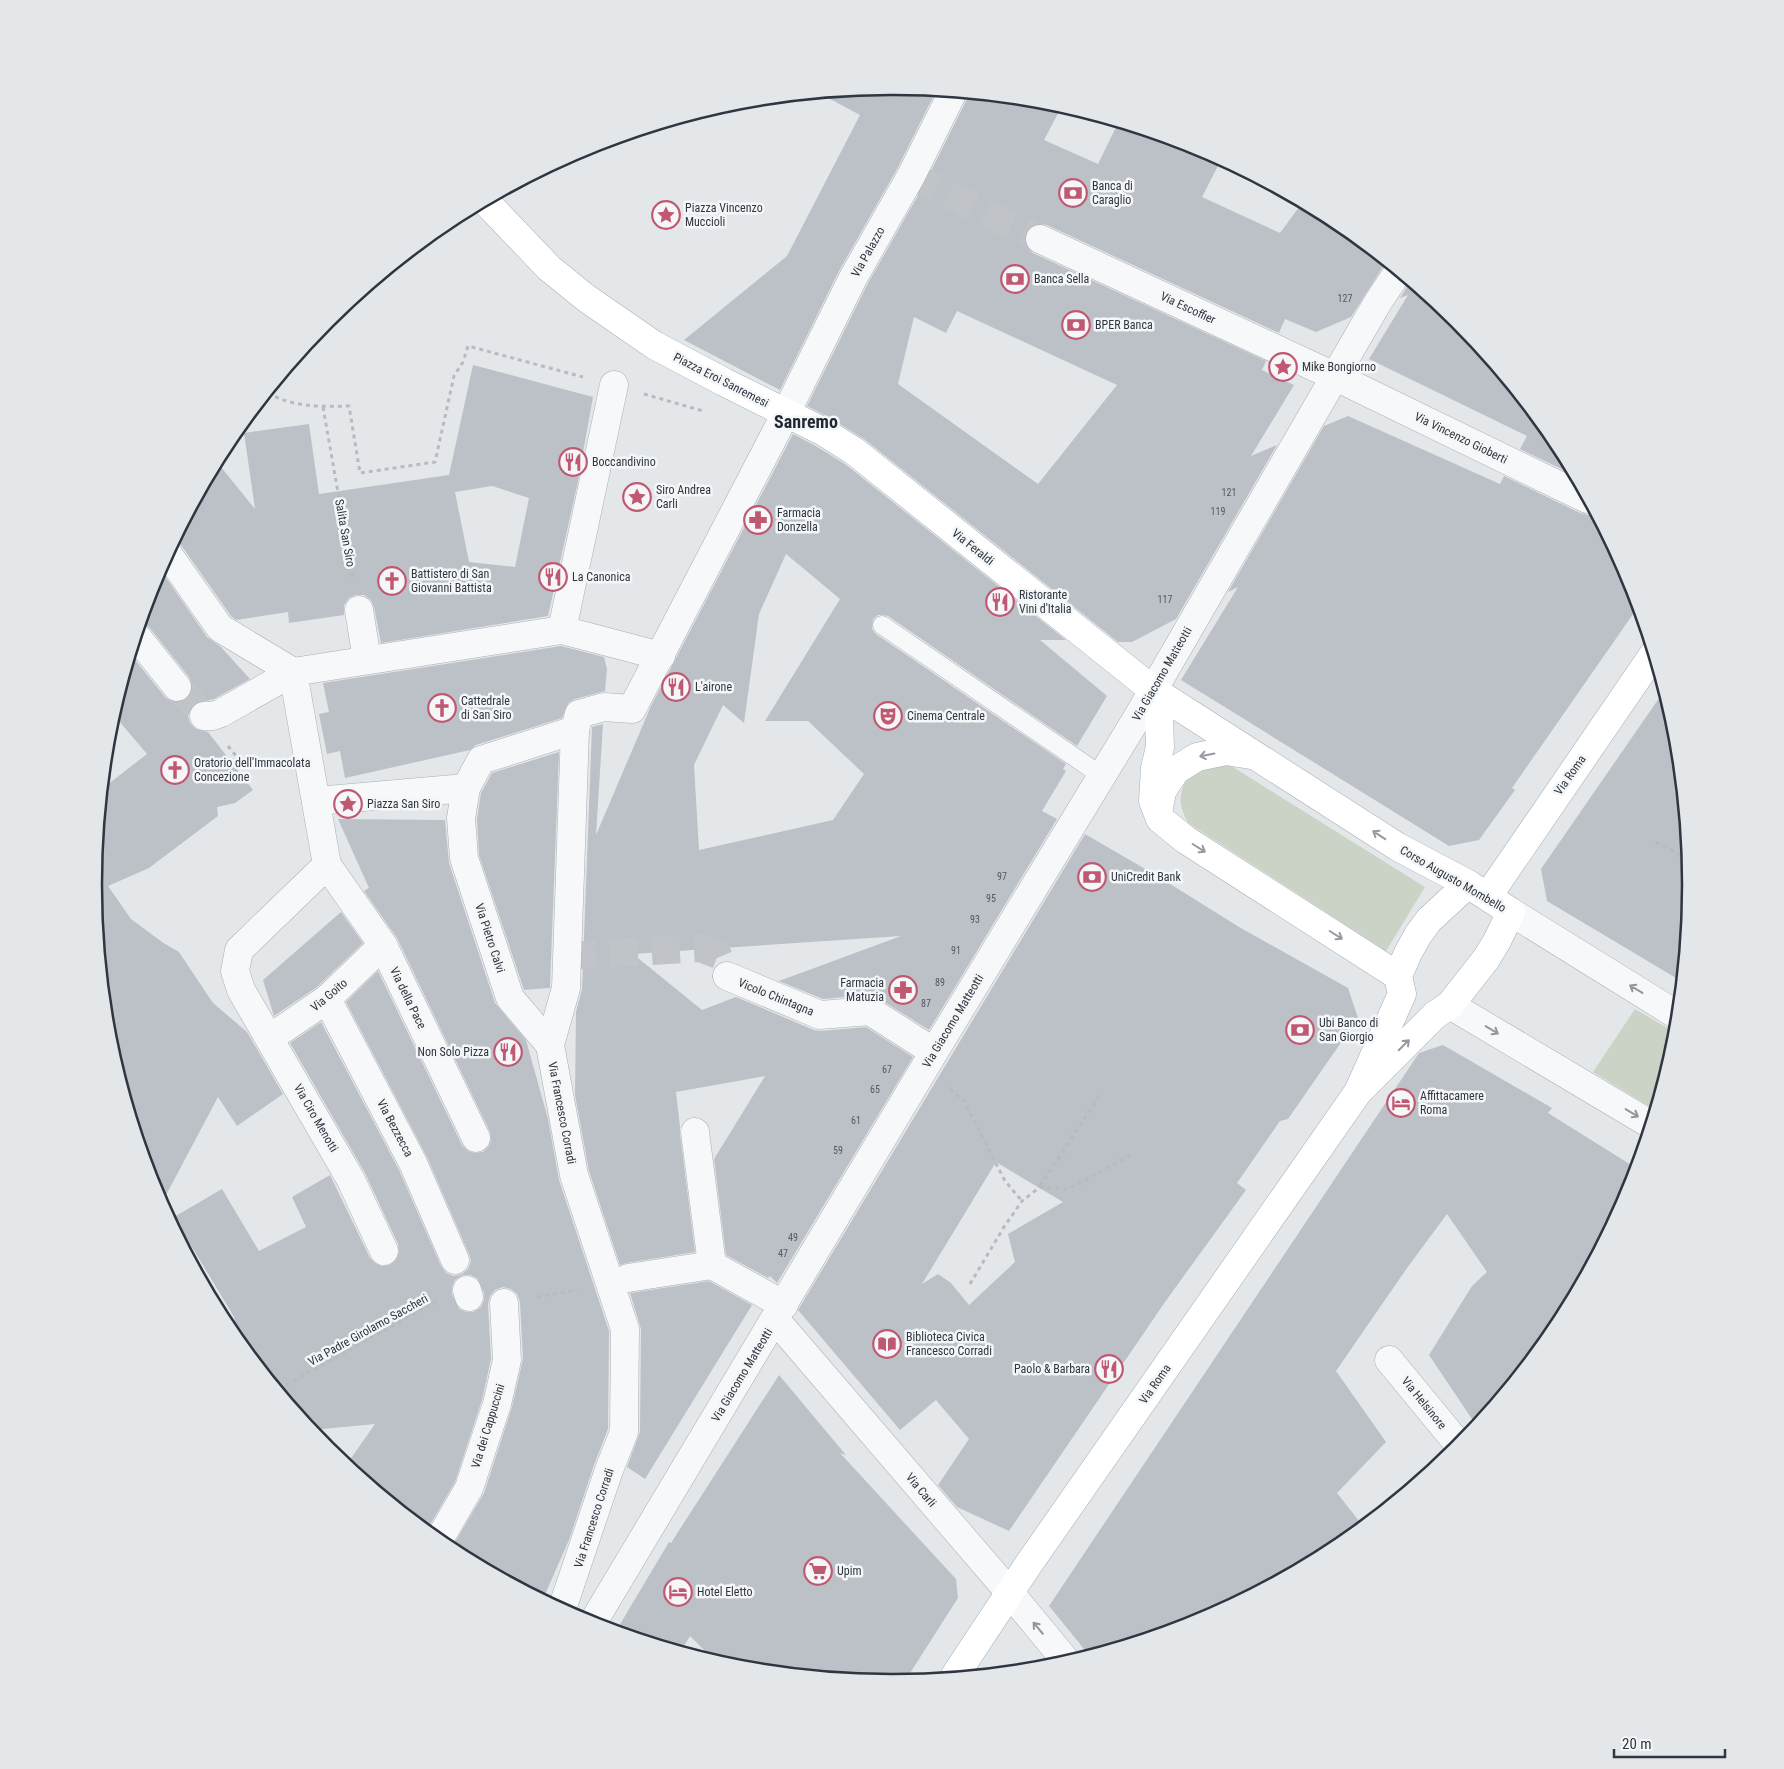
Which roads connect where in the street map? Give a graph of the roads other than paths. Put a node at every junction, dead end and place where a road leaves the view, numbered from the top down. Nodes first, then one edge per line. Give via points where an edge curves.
1 (950, 98) edge
2 (489, 206) edge
3 (1040, 239) tunnel mouth
4 (1395, 276) edge
5 (1336, 377) junction
6 (614, 385) dead end
7 (786, 413) junction
8 (1579, 496) edge
9 (173, 561) edge
10 (359, 610) road end
11 (882, 625) dead end
12 (562, 630) junction
13 (141, 642) edge
14 (661, 656) junction
15 (367, 660) junction
16 (1649, 660) edge
17 (293, 672) junction
18 (177, 687) tunnel mouth
19 (1153, 690) junction
20 (204, 716) dead end
21 (575, 730) junction
22 (1255, 756) junction
23 (1102, 776) junction
24 (466, 788) junction
25 (316, 801) junction
26 (1160, 820) junction
27 (327, 865) junction
28 (1478, 890) junction
29 (1511, 912) junction
30 (383, 945) junction
31 (727, 976) tunnel mouth
32 (1400, 985) junction
33 (328, 999) junction
34 (1442, 1010) junction
35 (1671, 1011) edge
36 (270, 1038) junction
37 (550, 1045) junction
38 (928, 1063) junction
39 (1358, 1092) junction
40 (1645, 1121) edge
41 (695, 1132) dead end
42 (476, 1138) dead end
43 (384, 1251) dead end
44 (455, 1260) dead end
45 (712, 1265) junction
46 (611, 1282) junction
47 (504, 1303) road end
48 (780, 1312) junction
49 (1389, 1360) dead end
50 (1454, 1439) edge
51 (442, 1533) edge
52 (1010, 1594) junction
53 (564, 1602) edge
54 (597, 1616) edge
55 (1061, 1655) edge
56 (958, 1671) edge

1 - 7 street, Via Palazzo via 911,176 853,278
2 - 7 main road, Piazza Eroi Sanremesi via 549,268 586,298 654,345
3 - 5 street, Via Escoffier
4 - 5 street, Via Giacomo Matteotti
5 - 8 street, Via Vincenzo Gioberti
5 - 19 street, Via Giacomo Matteotti
6 - 12 street
7 - 14 street
7 - 19 main road, Via Feraldi via 854,451
9 - 17 street via 220,628
10 - 15 street
11 - 23 lane
12 - 14 street
12 - 15 street
13 - 18 street
14 - 21 street via 632,709 604,707 579,714
15 - 17 street
16 - 28 main road, Via Roma
17 - 20 street via 221,713
17 - 25 street
19 - 22 main road, Corso Augusto Mombello
19 - 23 street, Via Giacomo Matteotti
19 - 26 main road via 1159,716 1160,746 1153,801
21 - 24 street via 481,760
21 - 37 street, Via Francesco Corradi via 566,988
22 -> 26 main road, Corso Augusto Mombello via 1226,751 1197,757 1176,770 1162,791
28 -> 22 main road, Corso Augusto Mombello via 1398,848
23 - 38 street, Via Giacomo Matteotti
24 - 25 street
24 - 37 street, Via Pietro Calvi via 461,818 464,858 510,998
25 - 27 street
26 -> 32 main road via 1186,840 1378,962
27 - 30 street, Via della Pace
27 - 36 street, Via Ciro Menotti via 239,950 235,970 241,990
28 - 29 main road, Corso Augusto Mombello
28 - 32 main road, Via Roma via 1429,920 1418,935
29 - 34 main road, Via Roma via 1486,959
35 -> 29 street, Corso Augusto Mombello
30 - 33 street, Via Goito
30 - 42 street, Via della Pace
31 - 38 street, Vicolo Chintagna via 820,1015 870,1011
32 - 34 main road
32 - 39 main road, Via Roma
33 - 36 street, Via Goito
33 - 44 street, Via Bezzecca via 413,1163
39 -> 34 main road, Via Roma
34 -> 40 street
36 - 43 street, Via Ciro Menotti via 351,1180
37 - 46 street, Via Francesco Corradi via 554,1110
38 - 48 street, Via Giacomo Matteotti
39 - 52 main road, Via Roma
41 - 45 street
45 - 46 street
45 - 48 street
46 - 53 street, Via Francesco Corradi via 625,1329 624,1432
47 - 51 street, Via dei Cappuccini via 507,1360 497,1404 469,1488
48 - 52 street, Via Carli
48 - 54 street, Via Giacomo Matteotti
49 - 50 street, Via Helsinore
55 -> 52 street, Via Carli
52 - 56 main road, Via Roma

